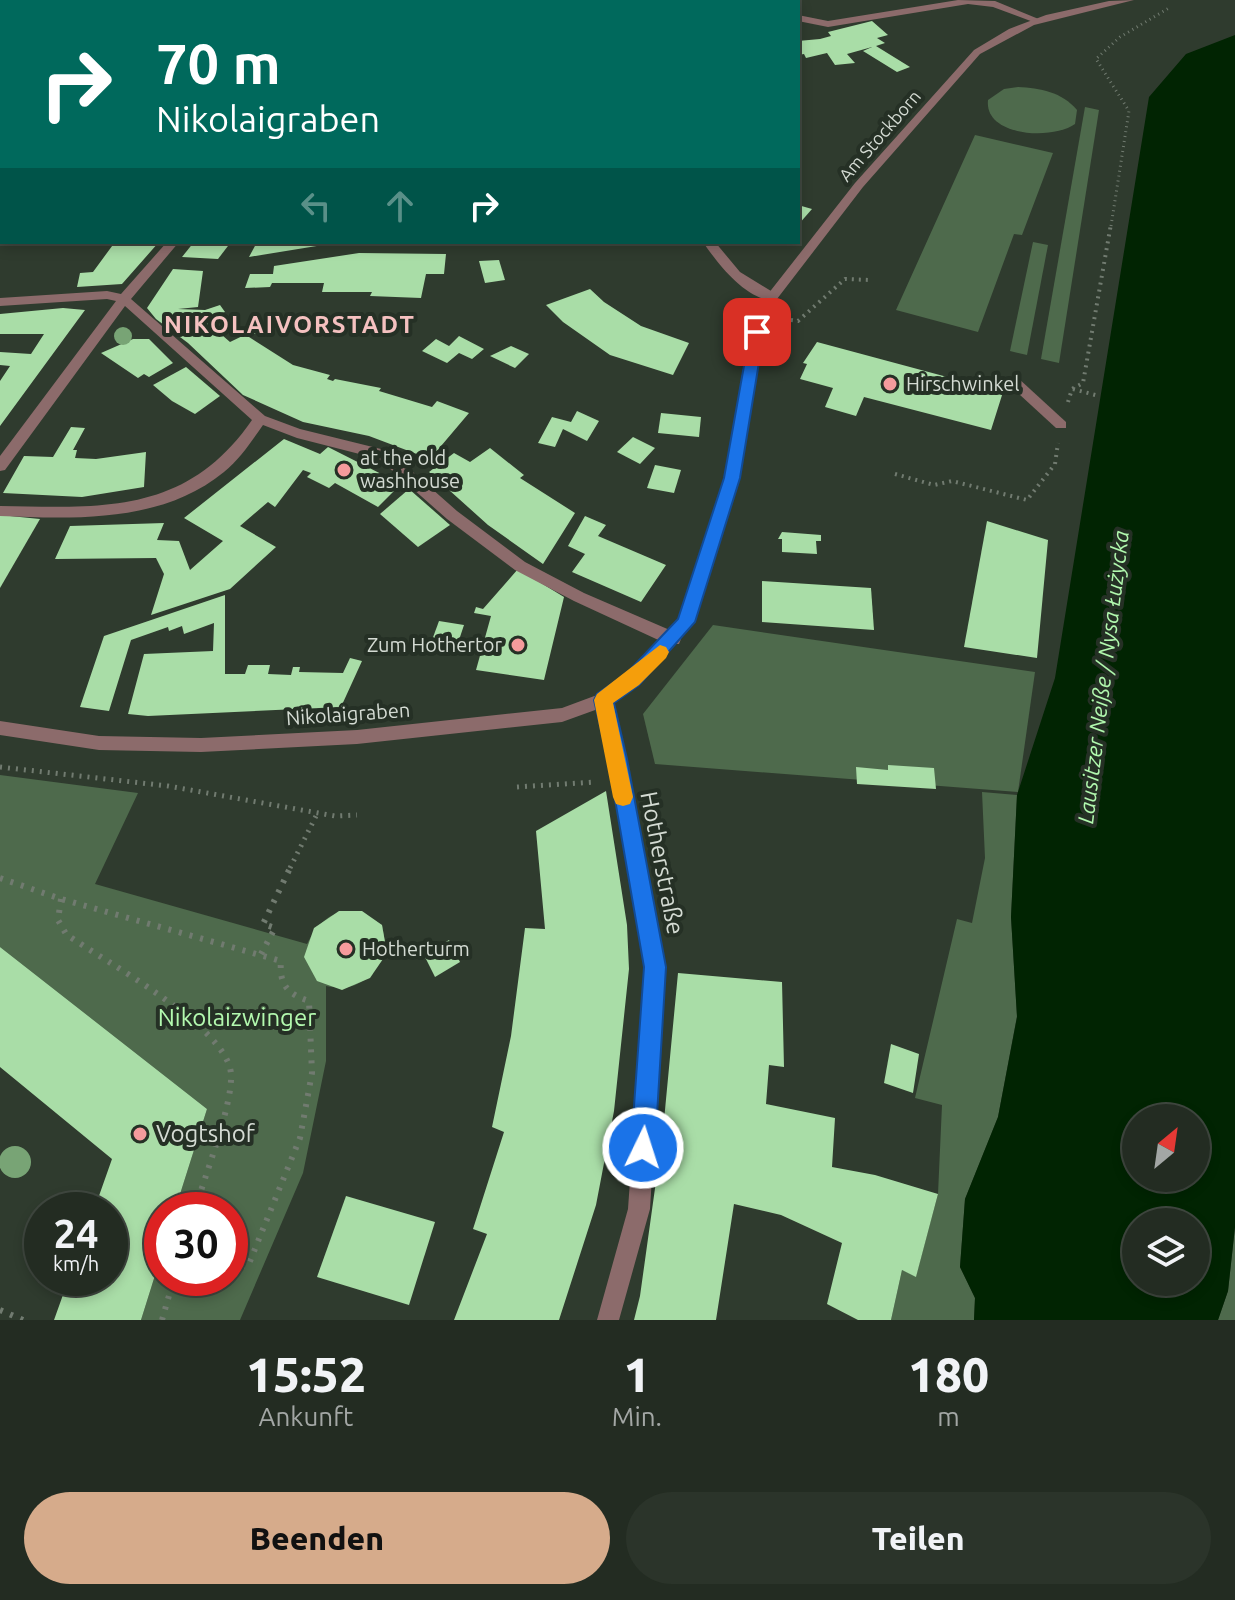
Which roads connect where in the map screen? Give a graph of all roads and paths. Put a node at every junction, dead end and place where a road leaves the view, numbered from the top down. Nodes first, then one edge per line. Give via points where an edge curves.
1 (1129, 0) edge
2 (1169, 8) dead end
3 (800, 18) edge
4 (1036, 20) junction
5 (828, 24) junction
6 (800, 29) edge
7 (171, 244) edge
8 (710, 244) edge
9 (870, 280) dead end
10 (772, 297) junction
11 (124, 299) junction
12 (0, 302) edge
13 (762, 315) junction
14 (1013, 381) dead end
15 (1099, 396) dead end
16 (260, 419) junction
17 (1061, 425) joint
18 (0, 466) edge
19 (895, 474) dead end
20 (0, 511) edge
21 (673, 639) junction
22 (603, 700) junction
23 (0, 728) edge
24 (0, 767) edge
25 (620, 780) junction
26 (517, 787) dead end
27 (317, 814) junction
28 (357, 815) dead end
29 (0, 878) edge
30 (61, 899) junction
31 (261, 954) junction
32 (200, 1192) edge
33 (248, 1266) edge
34 (169, 1296) edge
35 (0, 1310) edge
36 (23, 1320) edge
37 (162, 1320) edge
38 (608, 1320) edge

1 - 4 street, Am Stockborn
2 - 15 path via 1110,42 1096,59 1129,111 1095,329 1083,383 1072,389
3 - 5 street
4 - 5 street via 995,4 968,1
4 - 10 street, Am Stockborn via 997,38 961,67
5 - 6 street
7 - 11 street
8 - 10 street via 728,270
9 - 13 path via 845,279 798,321
10 - 13 street, Am Stockborn
11 - 12 street via 107,295
11 - 16 street
11 - 18 street
13 - 21 street, Nikolaigraben via 728,491 686,622
14 - 17 street
16 - 20 street via 216,472 158,500 46,513
16 - 21 street via 384,455 520,566
17 - 19 path via 1055,464 1027,500 952,481 934,485
21 - 22 street, Nikolaigraben
22 - 23 street, Nikolaigraben via 562,715 510,722 232,743 99,743
22 - 25 street, Hotherstraße
24 - 27 path via 168,786
25 - 26 path
25 - 38 street, Hotherstraße via 655,967 639,1209
27 - 28 path
27 - 31 path via 263,924 275,928
29 - 30 path
30 - 31 path
30 - 32 path via 58,920 66,934 193,1021 227,1059 229,1094
31 - 33 path via 281,961 284,990 309,1001 312,1073 300,1138
34 - 37 path
35 - 36 path

